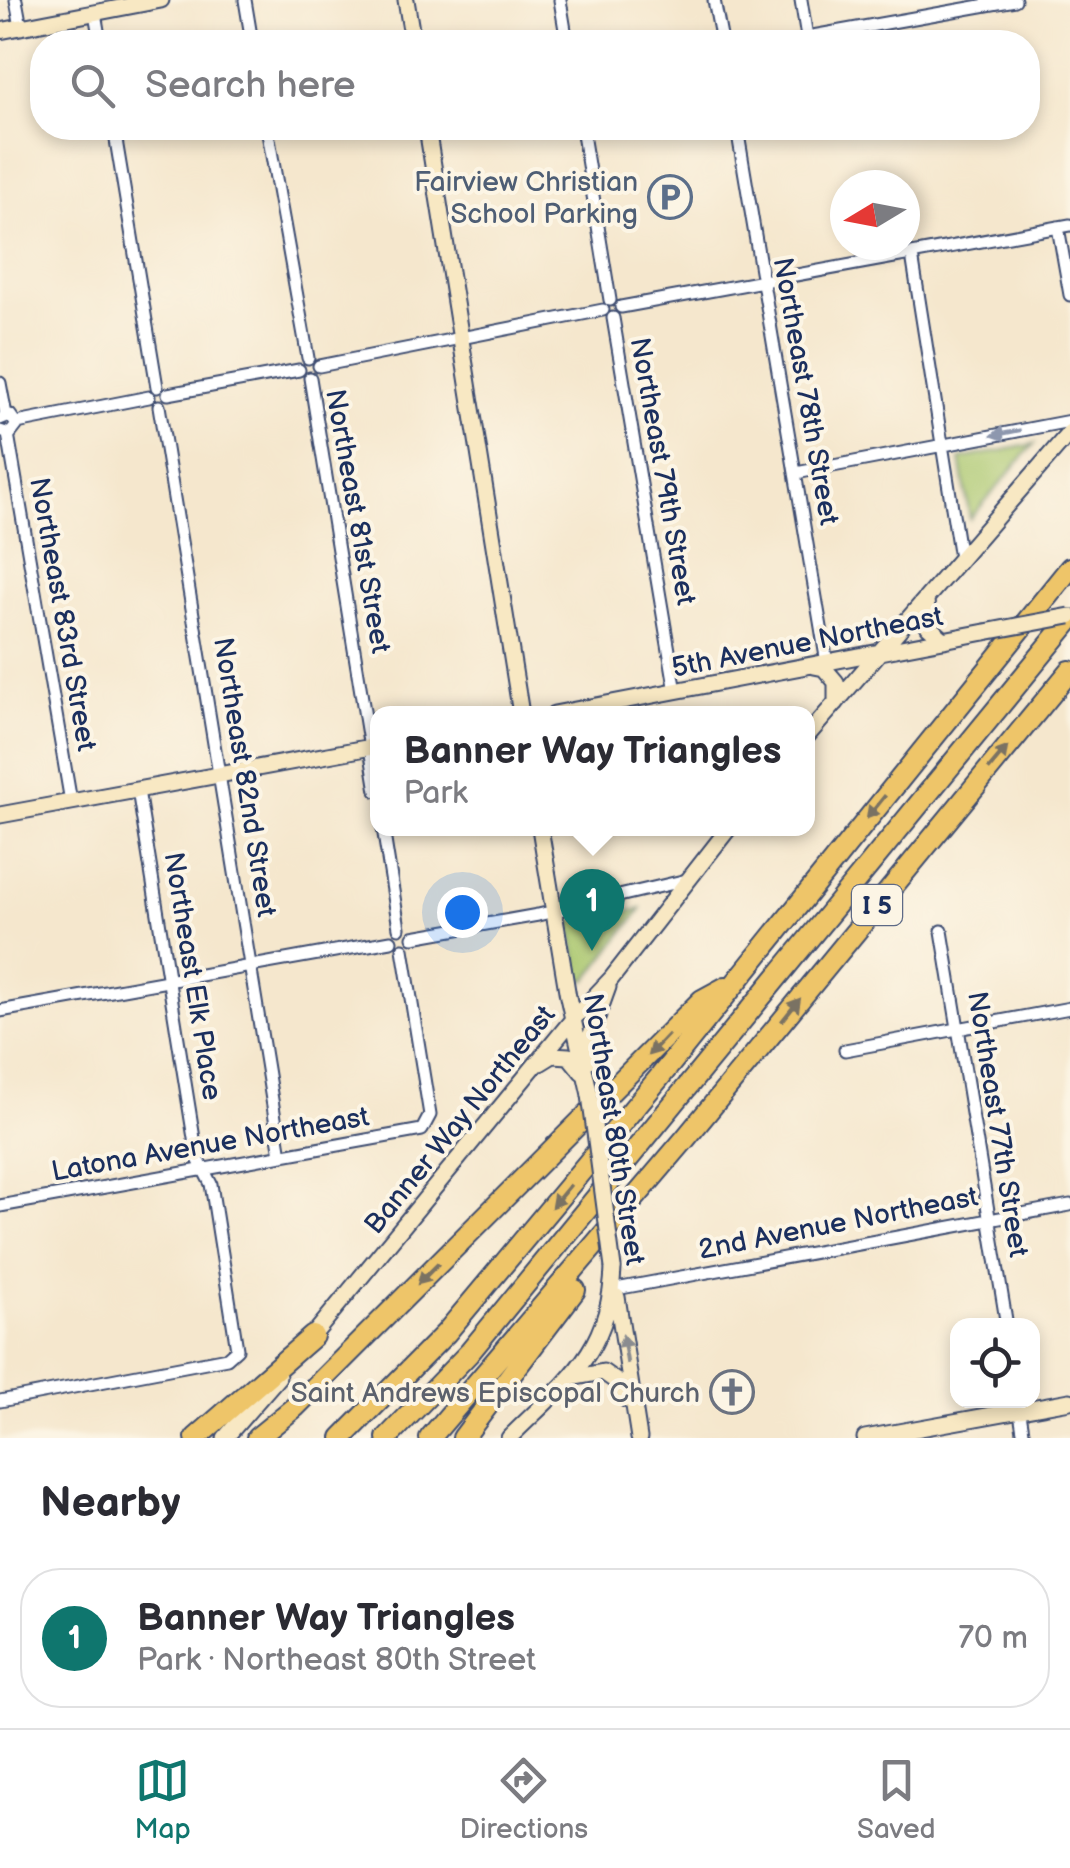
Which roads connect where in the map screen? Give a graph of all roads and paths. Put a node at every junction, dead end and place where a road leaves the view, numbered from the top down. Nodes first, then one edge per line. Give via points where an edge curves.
1 (16, 0) edge
2 (161, 0) edge
3 (245, 0) edge
4 (406, 0) edge
5 (560, 0) edge
6 (714, 0) edge
7 (801, 0) edge
8 (1015, 0) edge
9 (94, 13) junction
10 (20, 27) junction
11 (98, 30) edge
12 (250, 30) edge
13 (411, 30) edge
14 (565, 30) edge
15 (720, 30) edge
16 (806, 30) edge
17 (846, 30) edge
18 (0, 31) edge
19 (116, 140) edge
20 (269, 140) edge
21 (429, 140) edge
22 (584, 140) edge
23 (738, 140) edge
24 (1064, 226) edge
25 (920, 253) edge
26 (878, 260) edge
27 (913, 260) edge
28 (763, 280) junction
29 (1070, 295) edge
30 (612, 309) junction
31 (461, 340) junction
32 (308, 358) junction
33 (319, 366) junction
34 (304, 374) junction
35 (0, 383) edge
36 (158, 396) junction
37 (8, 419) edge
38 (1070, 420) edge
39 (1070, 432) edge
40 (4, 433) edge
41 (942, 445) junction
42 (796, 472) junction
43 (960, 558) junction
44 (1070, 568) edge
45 (926, 599) junction
46 (1070, 618) edge
47 (944, 640) junction
48 (882, 652) junction
49 (821, 664) junction
50 (1070, 671) edge
51 (676, 692) junction
52 (836, 703) junction
53 (520, 706) edge
54 (598, 706) edge
55 (370, 725) edge
56 (815, 727) edge
57 (370, 747) edge
58 (220, 774) junction
59 (138, 790) junction
60 (71, 802) junction
61 (0, 815) edge
62 (384, 836) edge
63 (541, 836) edge
64 (723, 836) edge
65 (687, 880) junction
66 (553, 910) junction
67 (399, 928) junction
68 (942, 931) dead end
69 (413, 937) junction
70 (391, 940) junction
71 (402, 949) junction
72 (250, 963) junction
73 (168, 977) junction
74 (612, 979) junction
75 (733, 984) junction
76 (1070, 1008) edge
77 (0, 1011) edge
78 (573, 1019) junction
79 (958, 1029) junction
80 (844, 1050) dead end
81 (536, 1065) junction
82 (590, 1094) junction
83 (685, 1140) junction
84 (281, 1156) junction
85 (204, 1169) junction
86 (1070, 1205) edge
87 (0, 1206) edge
88 (990, 1219) junction
89 (613, 1268) junction
90 (616, 1290) junction
91 (1006, 1318) edge
92 (313, 1336) junction
93 (568, 1380) junction
94 (0, 1401) edge
95 (1070, 1401) edge
96 (1040, 1403) edge
97 (1004, 1408) edge
98 (1019, 1408) edge
99 (639, 1434) edge
100 (196, 1438) edge
101 (225, 1438) edge
102 (257, 1438) edge
103 (342, 1438) edge
104 (388, 1438) edge
105 (430, 1438) edge
106 (464, 1438) edge
107 (508, 1438) edge
108 (865, 1438) edge
109 (1024, 1438) edge

1 - 10 street
2 - 9 main road
3 - 12 street
4 - 13 main road
5 - 14 street
6 - 15 street
7 - 16 street
8 - 17 street
9 - 10 main road
9 - 11 street
10 - 18 main road
19 - 36 street, Northeast 82nd Street
20 - 32 street, Northeast 81st Street
21 - 31 main road
22 - 30 street, Northeast 79th Street
23 - 28 street, Northeast 78th Street
24 - 25 street
24 - 29 street
26 - 28 street
27 - 41 street
28 - 30 street
28 - 42 street, Northeast 78th Street
30 - 31 street
30 - 51 street, Northeast 79th Street
31 - 33 street
31 - 53 main road
32 - 33 street
32 - 34 street
33 - 34 street
34 - 36 street
34 - 55 street, Northeast 81st Street
35 - 37 street
36 - 37 street
36 - 58 street, Northeast 82nd Street
37 - 40 street
38 -> 41 street
39 - 43 main road
40 - 60 street, Northeast 83rd Street
41 - 42 street
41 - 43 street
42 - 49 street, Northeast 78th Street
43 - 45 main road
44 -> 75 highway, I 5
45 - 47 main road via 928,626
45 - 48 main road
46 - 47 main road, 5th Avenue Northeast, bridge
46 - 104 highway via 482,1338
47 - 48 main road, 5th Avenue Northeast
48 - 49 main road, 5th Avenue Northeast
48 - 52 main road
49 - 51 main road, 5th Avenue Northeast
49 - 52 main road via 836,682
83 -> 50 highway, I 5
51 - 54 main road, 5th Avenue Northeast
52 - 56 main road
57 - 58 main road
58 - 59 main road
58 - 72 street, Northeast 82nd Street
59 - 60 main road
59 - 73 street, Northeast Elk Place
60 - 61 main road
62 - 67 street
63 - 66 main road, Northeast 80th Street
64 - 65 main road, Banner Way Northeast
65 - 66 street
65 - 74 main road, Banner Way Northeast
66 - 69 street
66 - 78 main road, Northeast 80th Street
67 - 69 street
67 - 70 street
68 - 79 street, Northeast 77th Street
69 - 71 street
70 - 71 street
70 - 72 street
71 - 84 street, Latona Avenue Northeast via 427,1126
72 - 73 street
72 - 84 street, Northeast 82nd Street
73 - 77 street
73 - 85 street, Northeast Elk Place
74 - 78 main road, Banner Way Northeast
74 - 82 main road via 590,1037
75 -> 102 highway via 702,1000
75 -> 103 highway, I 5 via 446,1333
76 - 79 street
78 - 81 main road, Banner Way Northeast
78 - 82 main road, Northeast 80th Street
79 - 80 street
79 - 88 street, Northeast 77th Street
81 - 82 main road via 553,1055 568,1056
81 - 92 main road, Banner Way Northeast
82 - 89 main road, Northeast 80th Street, bridge
83 - 105 highway, I 5
83 - 106 highway
84 - 85 street, Latona Avenue Northeast
85 - 87 street, Latona Avenue Northeast
85 - 94 street via 236,1352
86 - 88 street, 2nd Avenue Northeast
88 - 90 street, 2nd Avenue Northeast
88 - 91 street, Northeast 77th Street
89 - 90 main road, Northeast 80th Street
89 - 93 main road via 606,1326
99 -> 90 main road, Northeast 80th Street
92 - 100 highway
92 - 101 main road, Banner Way Northeast
93 - 99 main road via 592,1371 614,1378
93 - 107 main road
95 - 96 main road
97 - 108 main road
98 - 109 street

